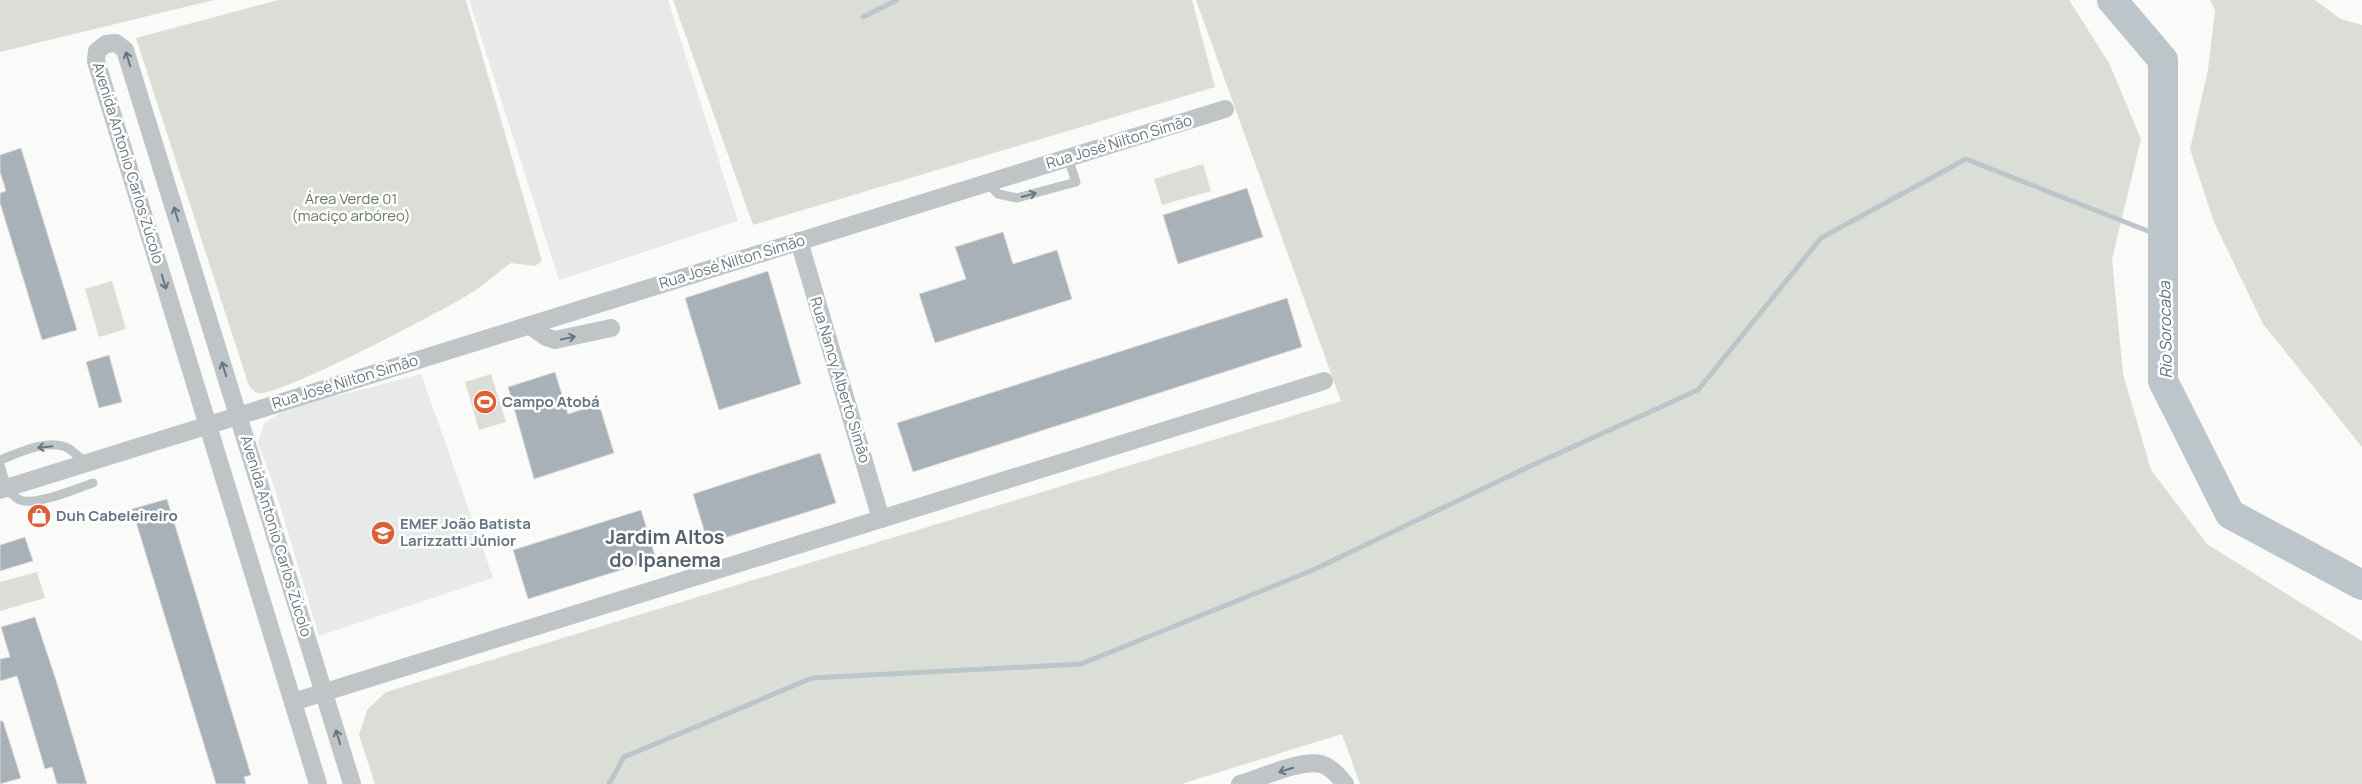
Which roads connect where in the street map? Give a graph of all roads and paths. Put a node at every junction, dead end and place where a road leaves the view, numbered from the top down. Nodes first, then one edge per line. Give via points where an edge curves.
1 (1225, 109) dead end
2 (1068, 158) junction
3 (987, 183) junction
4 (799, 241) junction
5 (530, 325) junction
6 (611, 328) dead end
7 (1324, 381) dead end
8 (239, 416) junction
9 (209, 425) junction
10 (0, 460) edge
11 (86, 463) junction
12 (0, 465) edge
13 (93, 484) dead end
14 (4, 489) edge
15 (881, 519) junction
16 (325, 692) junction
17 (293, 702) junction
18 (1331, 777) edge
19 (318, 784) edge
20 (352, 784) edge
21 (1240, 784) edge
22 (1345, 784) edge

1 - 2 street, Rua José Nilton Simão
2 - 3 street, Rua José Nilton Simão
3 -> 2 lane via 998,194 1017,198 1076,182
3 - 4 street, Rua José Nilton Simão
4 - 5 street, Rua José Nilton Simão
4 - 15 street, Rua Nancy Alberto Simão
5 -> 6 street via 555,340
5 - 8 street, Rua José Nilton Simão
7 - 15 street
8 - 9 street, Rua José Nilton Simão
8 -> 9 street, Avenida Antonio Carlos Zúcolo via 125,50 116,43 106,44 97,51 96,61
8 - 16 street, Avenida Antonio Carlos Zúcolo
9 - 11 street, Rua José Nilton Simão
9 - 17 street, Avenida Antonio Carlos Zúcolo
11 -> 10 lane via 68,448 60,446 42,446
11 - 14 street, Rua José Nilton Simão
12 - 14 lane
13 - 14 lane via 26,501 18,500
15 - 16 street
16 - 17 street
20 -> 16 street, Avenida Antonio Carlos Zúcolo
17 - 19 street, Avenida Antonio Carlos Zúcolo
18 -> 21 street via 1321,764 1300,765
18 - 22 street

